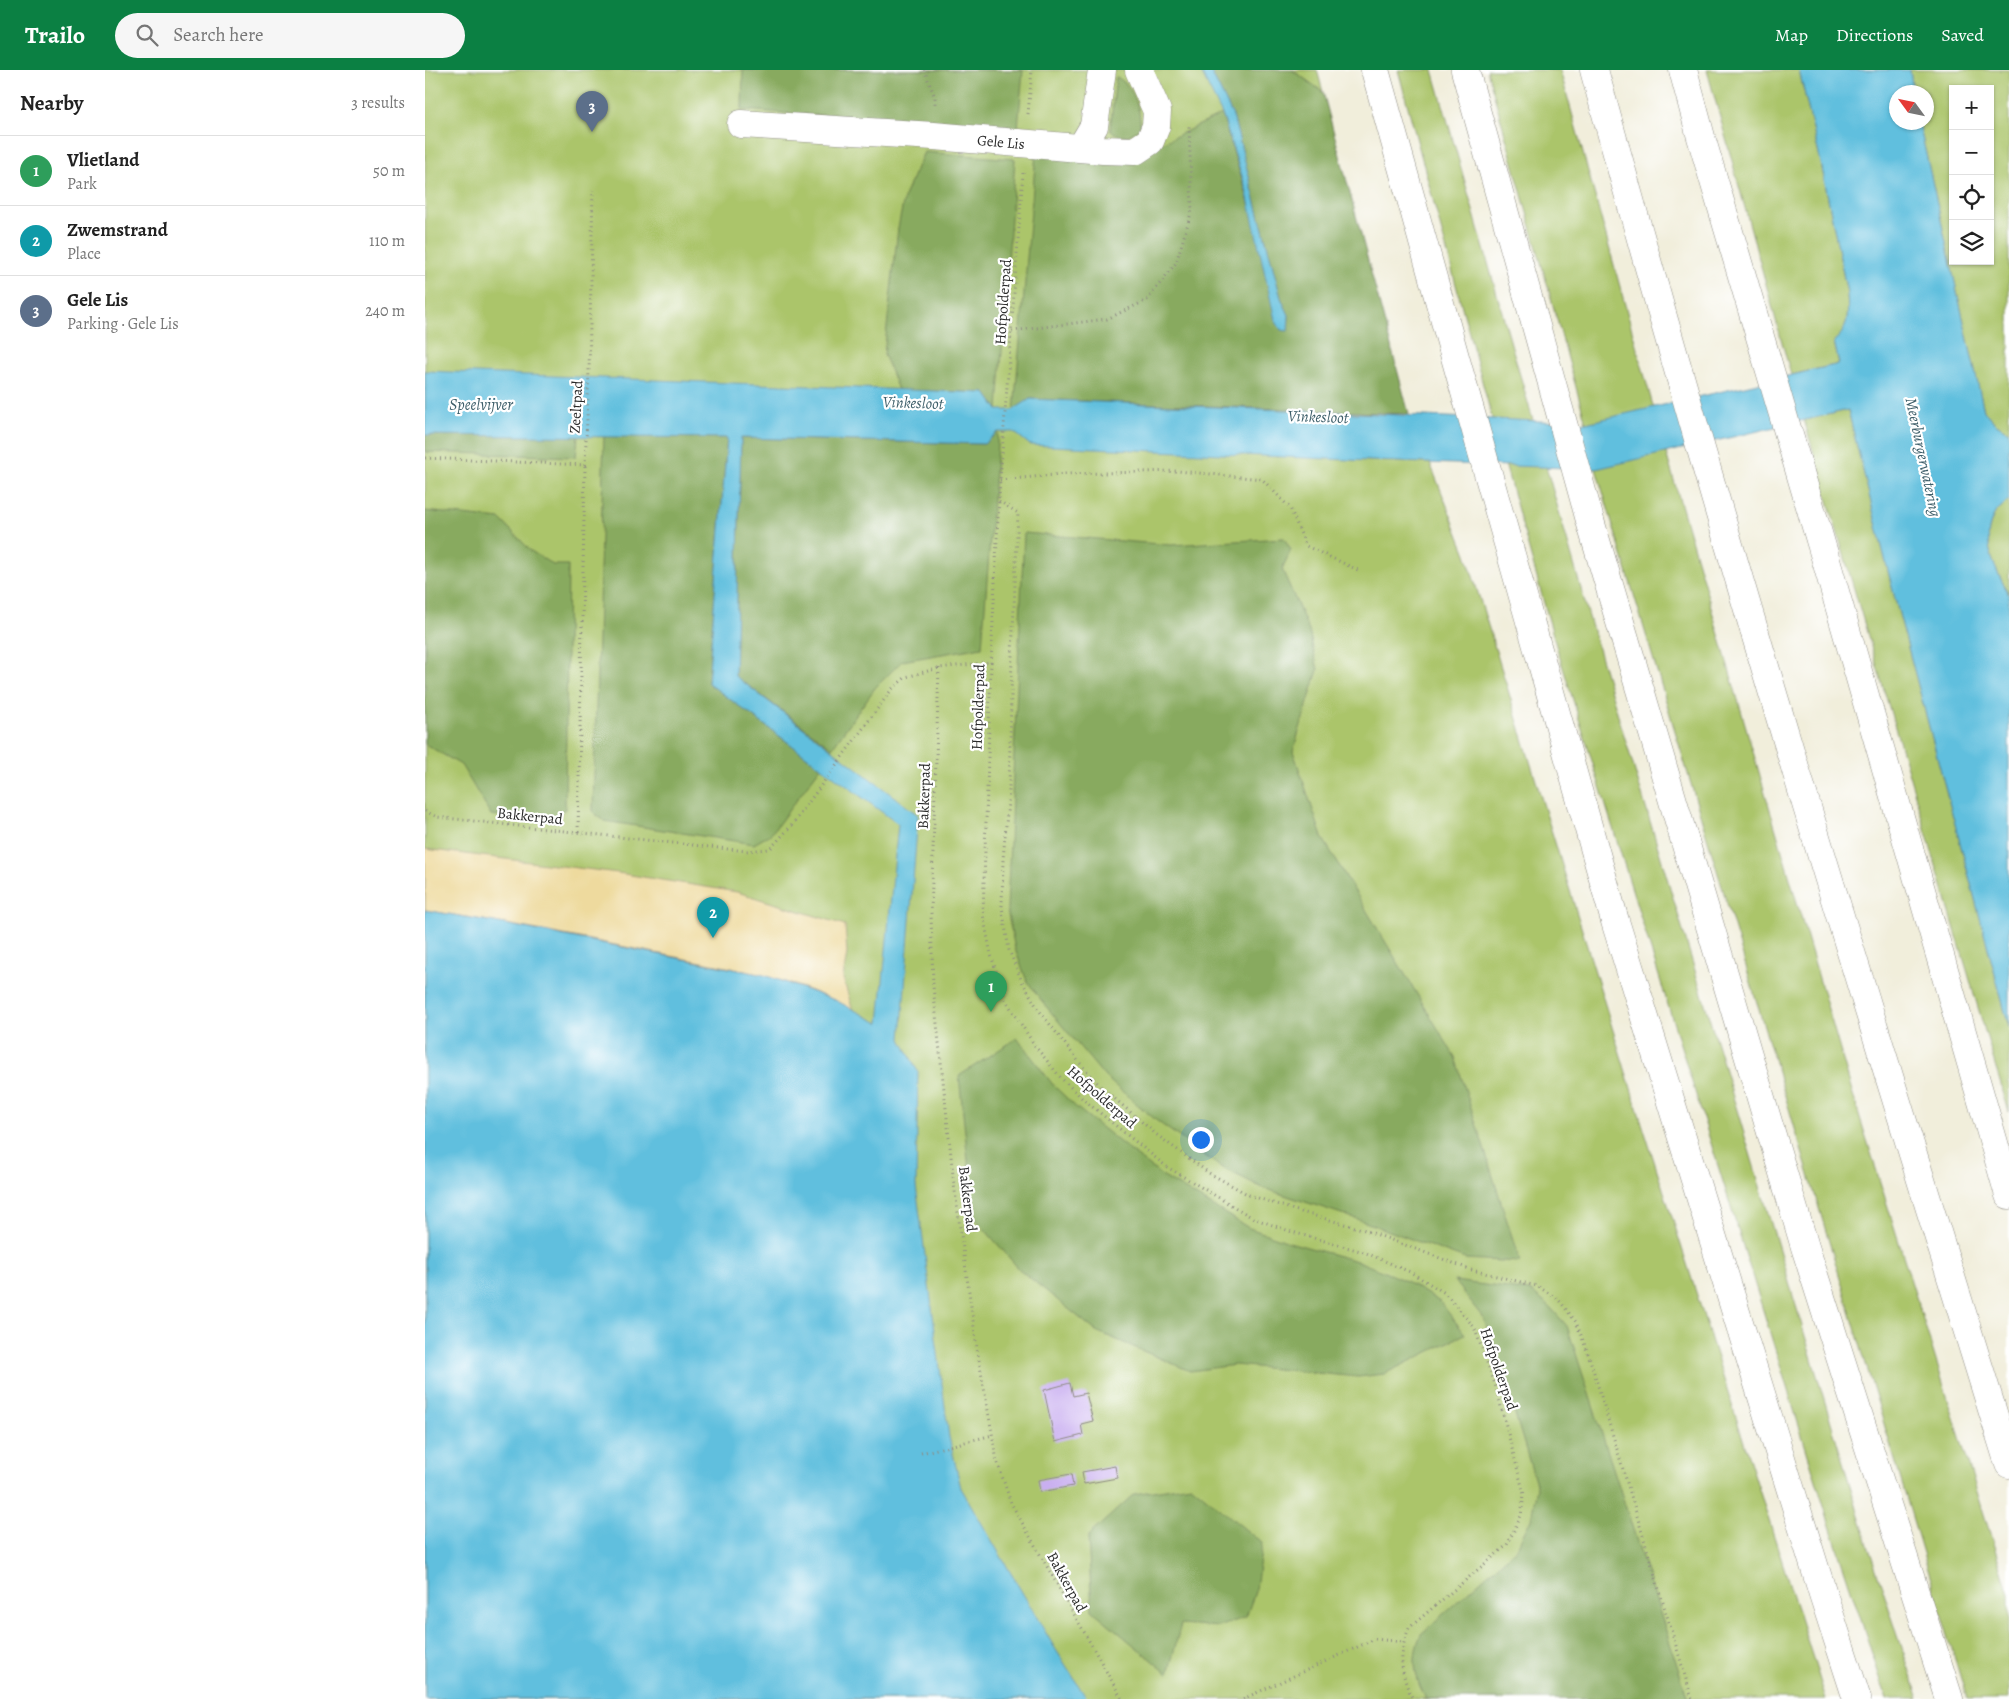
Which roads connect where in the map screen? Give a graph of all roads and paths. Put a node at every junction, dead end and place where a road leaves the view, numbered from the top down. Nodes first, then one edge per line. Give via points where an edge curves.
1 (1032, 70) edge
2 (1102, 70) edge
3 (1139, 70) edge
4 (1375, 70) edge
5 (1465, 70) edge
6 (1594, 70) edge
7 (1683, 70) edge
8 (1189, 119) dead end
9 (741, 124) dead end
10 (1025, 144) junction
11 (1081, 148) junction
12 (593, 190) dead end
13 (1012, 331) junction
14 (425, 458) edge
15 (585, 465) junction
16 (1000, 480) junction
17 (999, 501) junction
18 (1358, 570) dead end
19 (991, 662) junction
20 (939, 668) junction
21 (425, 811) edge
22 (578, 832) junction
23 (2009, 1194) edge
24 (993, 1435) junction
25 (921, 1453) dead end
26 (2009, 1464) edge
27 (1403, 1642) junction
28 (1122, 1699) edge
29 (1243, 1699) edge
30 (1413, 1699) edge
31 (1692, 1699) edge
32 (1857, 1699) edge
33 (1949, 1699) edge

1 - 10 path, Hofpolderpad
2 - 11 main road via 1094,126
3 - 11 main road, Gele Lis via 1157,111 1150,141 1135,151
4 - 32 main road via 1615,921
5 - 33 main road via 1591,524 1805,1247
6 - 26 main road via 1856,973
7 - 23 main road
8 - 13 path via 1192,210 1177,263 1147,300 1107,319
9 - 10 main road, Gele Lis
10 - 11 main road, Gele Lis
10 - 13 path, Hofpolderpad
12 - 15 path, Zeeltpad
13 - 16 path, Hofpolderpad
14 - 15 path
15 - 22 path, Zeeltpad
16 - 17 path, Hofpolderpad
16 - 18 path via 1065,474 1177,471 1261,479 1290,508 1306,546
17 - 19 path, Hofpolderpad
17 - 31 path via 1018,512 1002,907 1009,950 1038,1009 1101,1087 1157,1135 1209,1173 1249,1194 1362,1229 1472,1270 1537,1286 1558,1299 1576,1322 1589,1356
19 - 20 path, Bakkerpad
19 - 27 path, Hofpolderpad via 983,914 991,956 1005,999 1035,1046 1084,1100 1167,1167 1253,1218 1364,1252 1410,1272 1445,1293 1473,1327 1495,1384 1524,1494 1521,1516 1507,1545 1409,1628
20 - 22 path, Bakkerpad via 906,678 892,689 792,825 770,849 746,851
20 - 24 path, Bakkerpad via 931,912 933,986 954,1184 977,1349
21 - 22 path, Bakkerpad via 437,817
24 - 25 path
24 - 28 path, Bakkerpad via 997,1461 1011,1503
27 - 29 path via 1375,1639
27 - 30 path via 1401,1664

